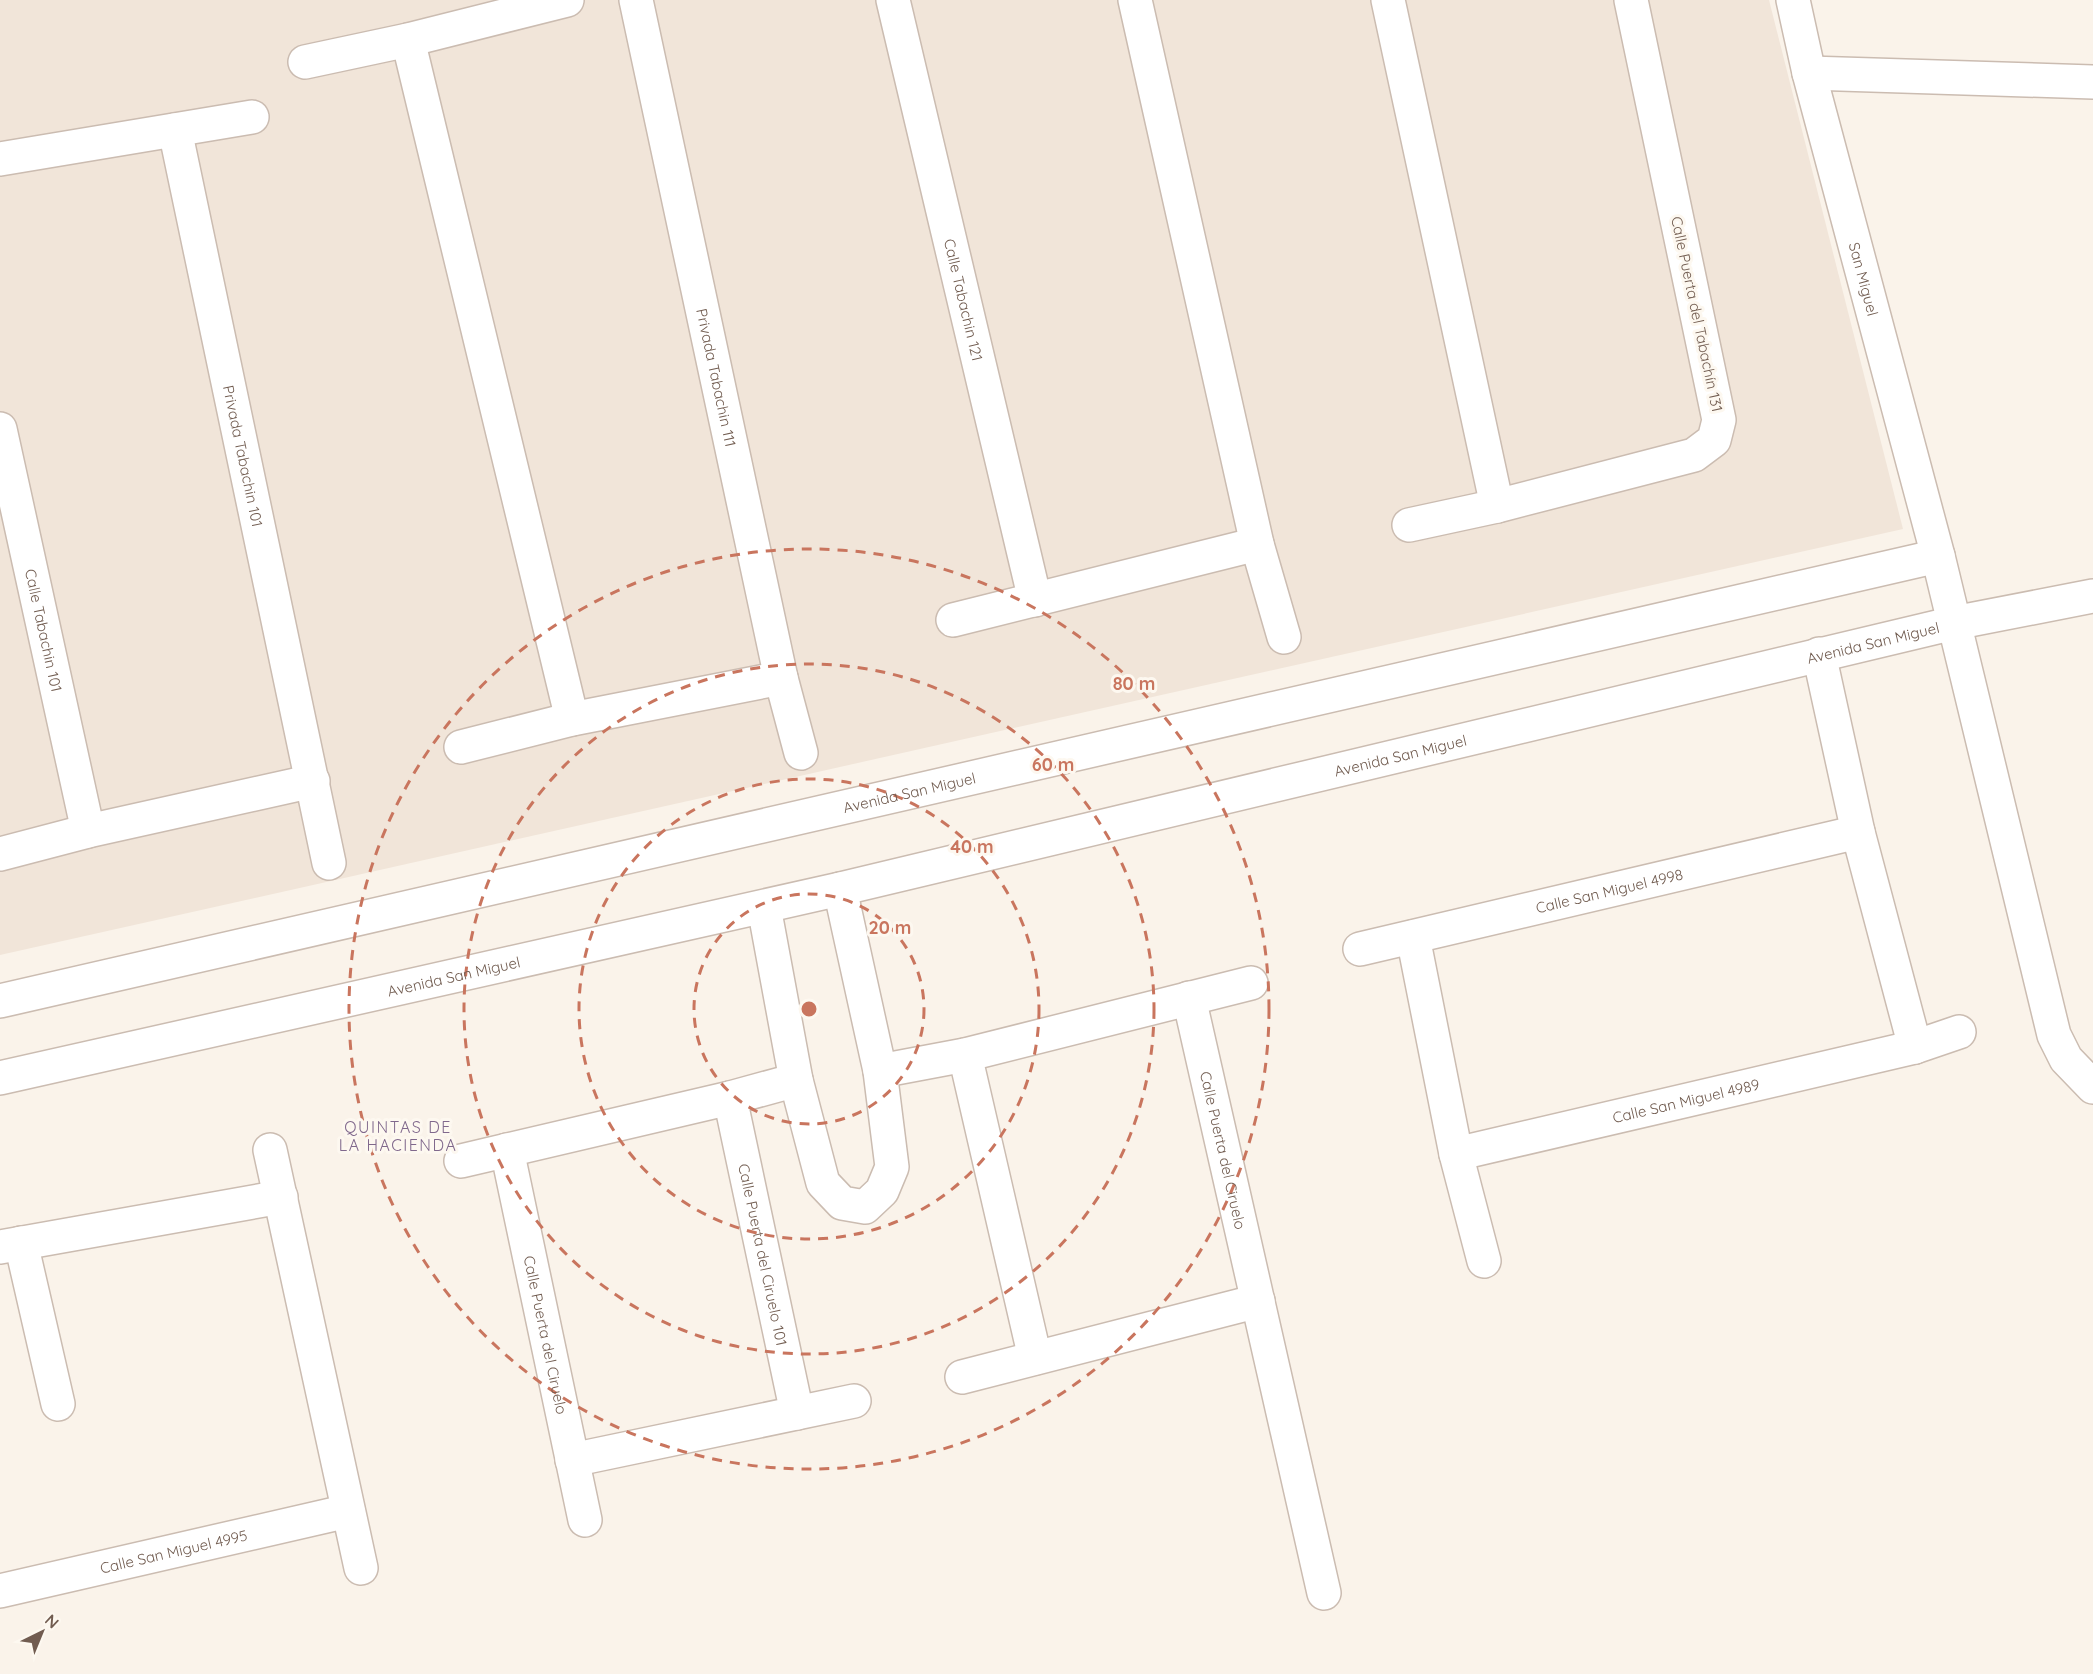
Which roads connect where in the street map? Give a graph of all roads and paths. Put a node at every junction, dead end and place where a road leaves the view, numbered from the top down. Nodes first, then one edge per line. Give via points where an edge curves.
1 (567, 0) edge
2 (636, 0) edge
3 (893, 0) edge
4 (1135, 0) edge
5 (1388, 0) edge
6 (1631, 0) edge
7 (1793, 0) edge
8 (408, 40) junction
9 (305, 62) dead end
10 (1809, 73) junction
11 (2093, 82) edge
12 (252, 117) dead end
13 (175, 130) junction
14 (0, 159) edge
15 (0, 429) edge
16 (1497, 506) junction
17 (1409, 525) dead end
18 (1257, 544) junction
19 (1938, 556) junction
20 (2093, 596) edge
21 (1035, 600) junction
22 (952, 620) dead end
23 (1954, 623) junction
24 (1284, 637) dead end
25 (1819, 654) junction
26 (781, 678) junction
27 (572, 719) junction
28 (462, 747) dead end
29 (801, 753) dead end
30 (313, 781) junction
31 (88, 831) junction
32 (1858, 832) junction
33 (0, 854) edge
34 (329, 863) dead end
35 (840, 889) junction
36 (764, 907) junction
37 (1413, 937) junction
38 (1360, 949) dead end
39 (1251, 984) dead end
40 (1189, 998) junction
41 (0, 1001) edge
42 (1959, 1032) dead end
43 (1915, 1047) junction
44 (965, 1055) junction
45 (880, 1071) junction
46 (0, 1078) edge
47 (796, 1080) junction
48 (2093, 1087) edge
49 (730, 1098) junction
50 (270, 1150) dead end
51 (507, 1150) junction
52 (1456, 1154) junction
53 (461, 1161) dead end
54 (280, 1197) junction
55 (10, 1245) edge
56 (1484, 1261) dead end
57 (1258, 1301) junction
58 (1035, 1358) junction
59 (962, 1377) dead end
60 (854, 1401) dead end
61 (58, 1404) dead end
62 (797, 1413) junction
63 (572, 1460) junction
64 (348, 1511) junction
65 (585, 1520) dead end
66 (361, 1568) dead end
67 (0, 1591) edge
68 (1324, 1593) dead end

1 - 8 street
2 - 26 street, Privada Tabachin 111
3 - 21 street, Calle Tabachin 121
4 - 18 street
5 - 16 street
6 - 16 street, Calle Puerta del Tabachín 131 via 1719,420 1714,440 1694,455
7 - 10 street, San Miguel
8 - 9 street
8 - 27 street
10 - 11 street
10 - 19 street, San Miguel
12 - 13 street
13 - 14 street
13 - 30 street, Privada Tabachin 101
15 - 31 street, Calle Tabachin 101
16 - 17 street, Calle Puerta del Tabachín 131
18 - 21 street
18 - 24 street
19 - 23 street, Avenida San Miguel
19 - 41 street, Avenida San Miguel
20 - 23 street
21 - 22 street
23 - 25 street, Avenida San Miguel
23 - 48 street via 2054,1035 2066,1059
25 - 32 street
25 - 35 street, Avenida San Miguel
26 - 27 street
26 - 29 street, Privada Tabachin 111
27 - 28 street
30 - 31 street
30 - 34 street, Privada Tabachin 101
31 - 33 street
32 - 37 street, Calle San Miguel 4998
32 - 43 street
35 - 36 street, Avenida San Miguel
35 - 45 street
36 - 46 street, Avenida San Miguel
36 - 47 street
37 - 38 street, Calle San Miguel 4998
37 - 52 street
39 - 40 street
40 - 44 street
40 - 57 street, Calle Puerta del Ciruelo
42 - 43 street, Calle San Miguel 4989
43 - 52 street, Calle San Miguel 4989
44 - 45 street
44 - 58 street
45 - 47 street via 892,1167 882,1191 866,1207 842,1203 823,1183
47 - 49 street
49 - 51 street
49 - 62 street, Calle Puerta del Ciruelo 101
50 - 54 street
51 - 53 street
51 - 63 street, Calle Puerta del Ciruelo
52 - 56 street
54 - 55 street
54 - 64 street
55 - 61 street
57 - 58 street
57 - 68 street, Calle Puerta del Ciruelo
58 - 59 street
60 - 62 street
62 - 63 street
63 - 65 street, Calle Puerta del Ciruelo
64 - 66 street
64 - 67 street, Calle San Miguel 4995

